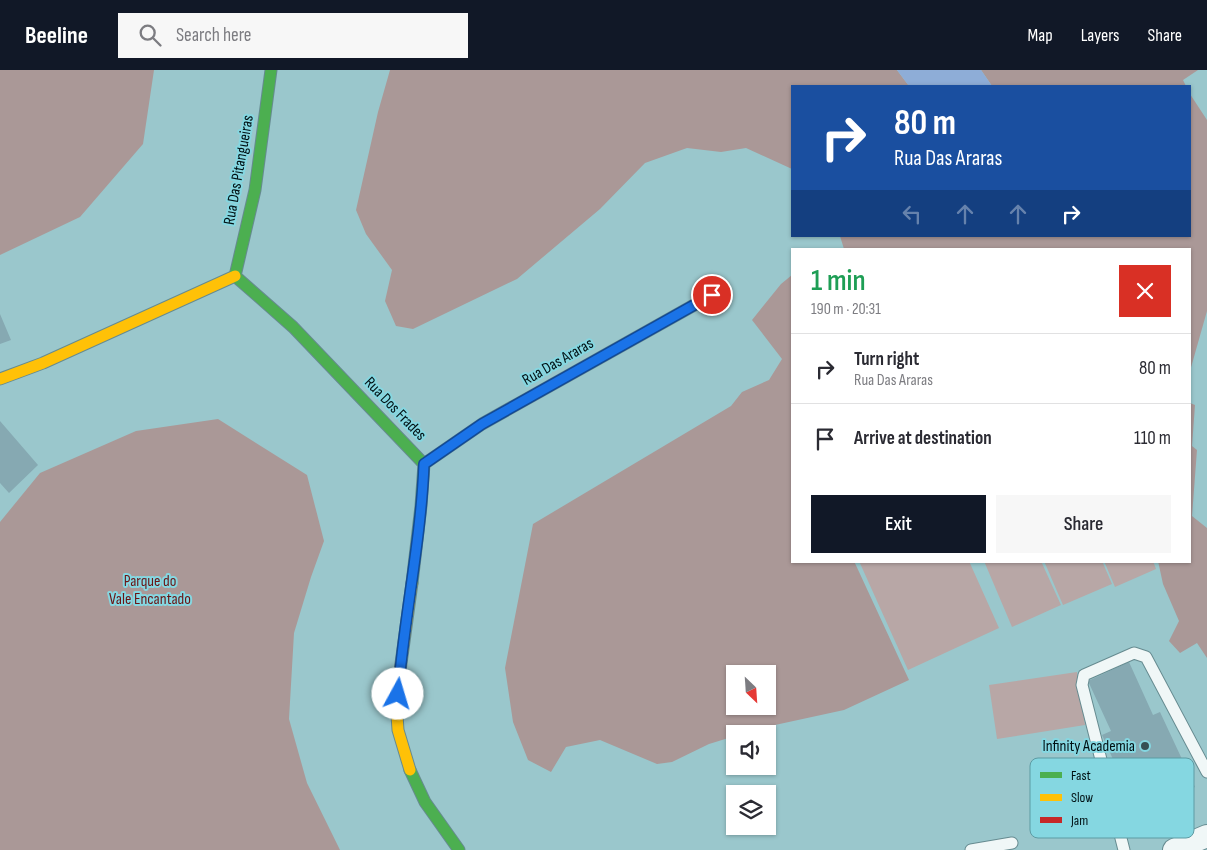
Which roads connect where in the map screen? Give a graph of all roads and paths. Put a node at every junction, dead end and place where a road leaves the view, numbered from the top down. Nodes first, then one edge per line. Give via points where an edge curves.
1 (271, 70) edge
2 (235, 276) junction
3 (712, 295) dead end
4 (43, 363) junction
5 (0, 379) edge
6 (0, 393) edge
7 (424, 464) junction
8 (1101, 758) edge
9 (1207, 772) edge
10 (1207, 836) edge
11 (1012, 843) dead end
12 (459, 850) edge
13 (971, 850) edge
14 (1174, 850) edge

1 - 2 street, Rua Das Pitangueiras via 255,190
2 - 4 street
2 - 7 street, Rua Dos Frades via 294,327
3 - 7 street, Rua Das Araras via 482,424
4 - 5 street
4 - 6 street
7 - 12 street, Rua Dos Frades via 423,501 396,709 409,769 440,826
8 - 9 lane via 1082,685 1084,675 1134,653 1146,658
10 - 14 street
11 - 13 lane

